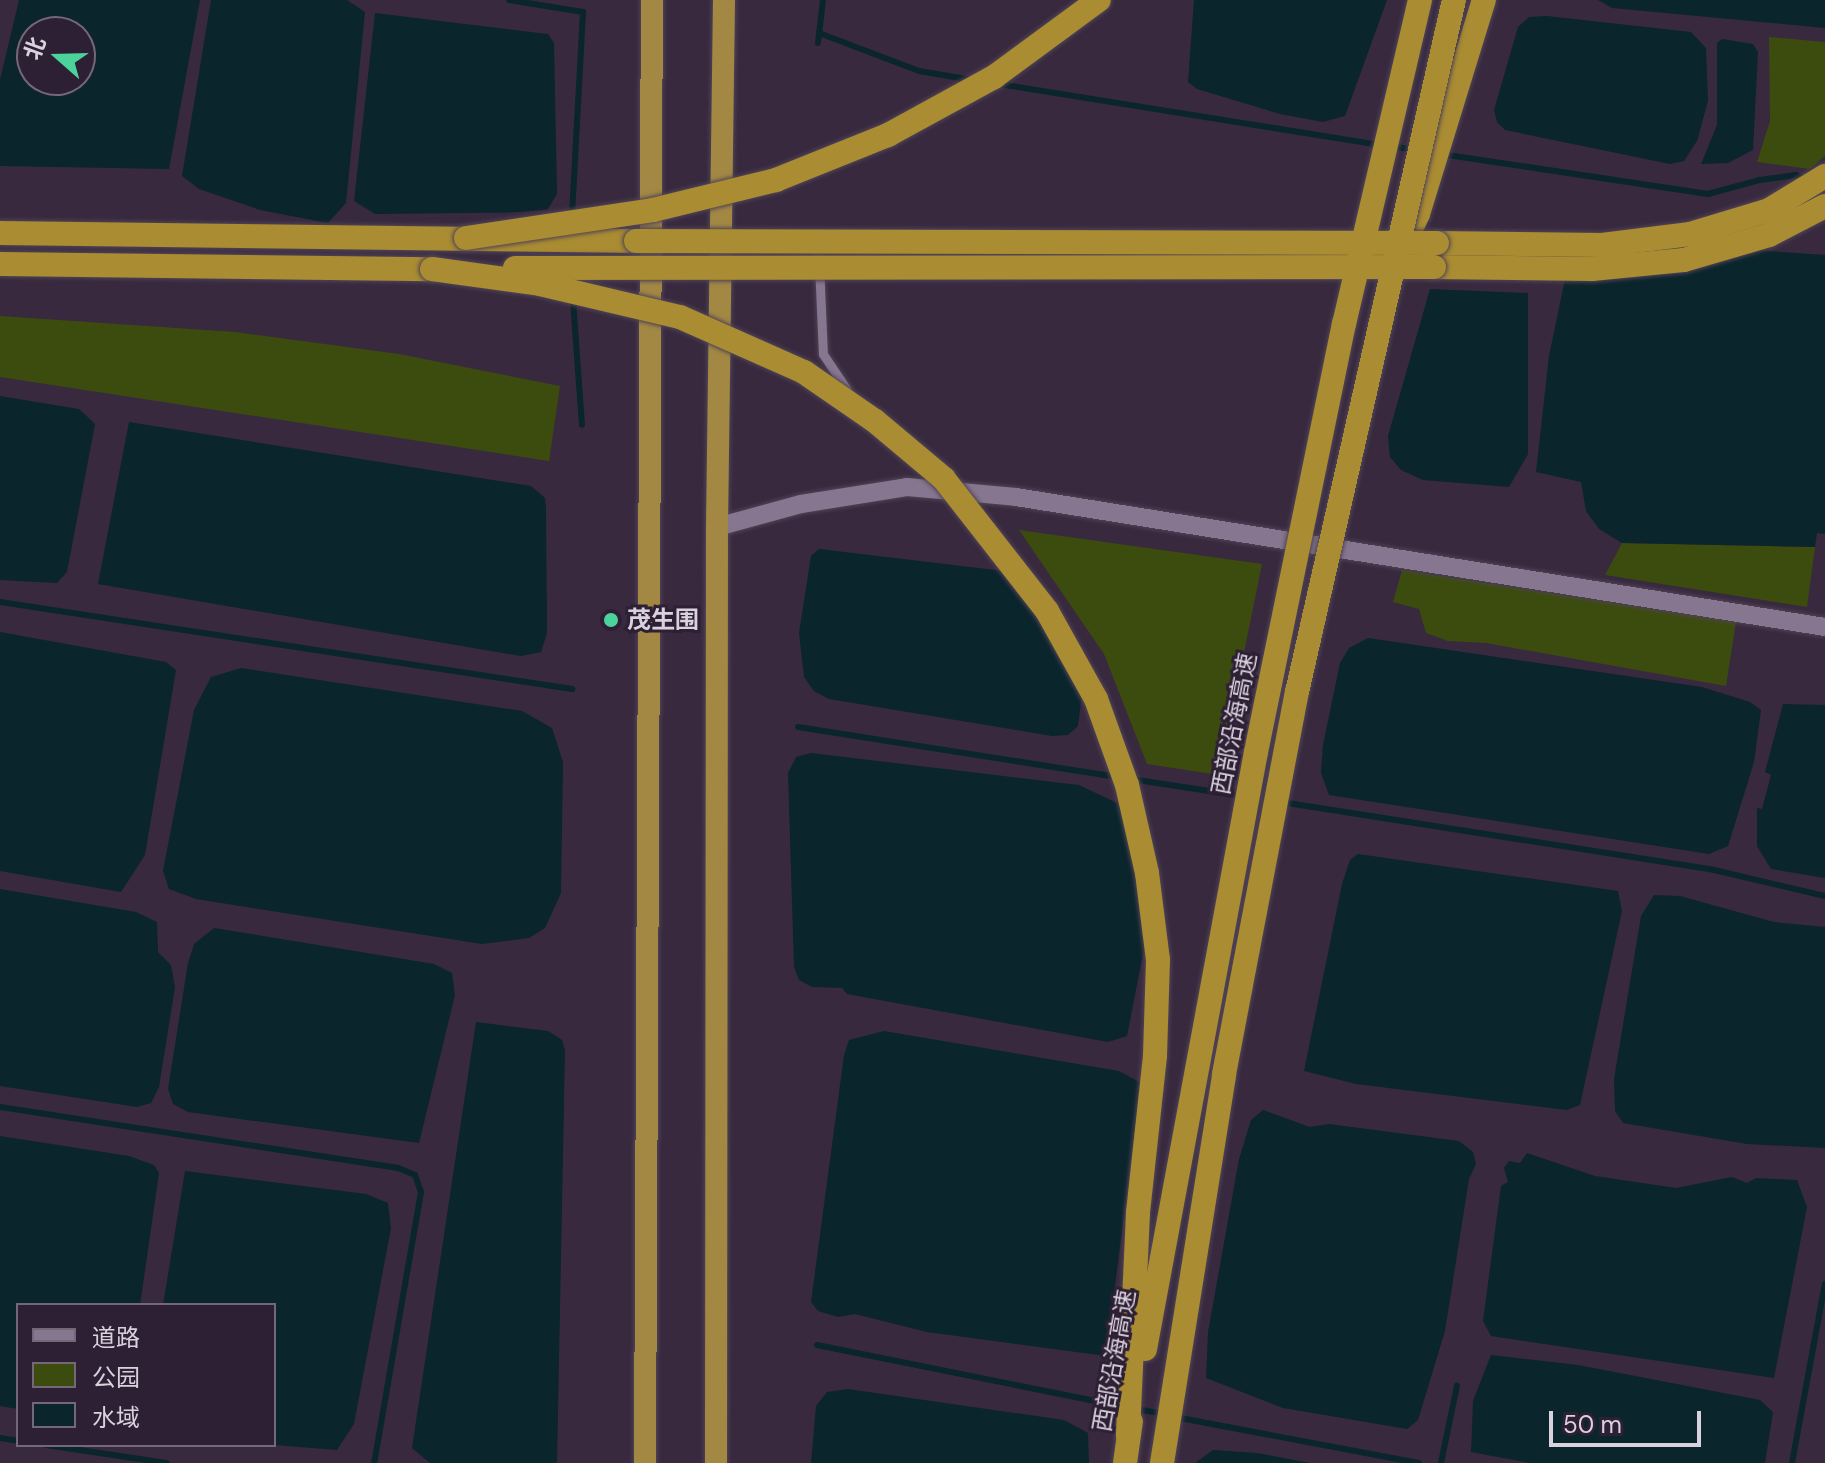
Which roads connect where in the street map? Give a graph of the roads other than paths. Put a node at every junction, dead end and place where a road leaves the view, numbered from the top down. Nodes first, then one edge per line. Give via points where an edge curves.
1 (652, 0) edge
2 (724, 0) edge
3 (1099, 0) edge
4 (1420, 0) edge
5 (1454, 0) edge
6 (1484, 0) edge
7 (1825, 176) edge
8 (1825, 206) edge
9 (0, 233) edge
10 (466, 238) junction
11 (1397, 240) junction
12 (818, 241) dead end
13 (0, 264) edge
14 (432, 269) junction
15 (969, 493) junction
16 (717, 527) junction
17 (1825, 627) edge
18 (1128, 1436) junction
19 (645, 1463) edge
20 (716, 1463) edge
21 (1125, 1463) edge
22 (1162, 1463) edge

1 - 19 highway
2 - 16 highway
3 - 10 highway, bridge via 981,84 888,135 776,180 653,210
4 - 18 highway, 西部沿海高速, bridge via 1344,324 1256,752
5 - 11 highway, bridge
6 - 11 highway via 1418,214 1410,231
7 - 10 highway, bridge via 1769,210 1731,224 1602,245
8 - 14 highway, bridge via 1728,250 1592,269
9 - 10 highway
11 - 22 highway, bridge via 1297,692 1224,1074
12 - 15 lane via 818,330 832,373
13 - 14 highway
14 - 18 highway, bridge via 540,284 680,317 804,372 875,421 944,479 1047,611 1096,699 1127,785 1147,873 1158,960 1155,1056 1138,1213
15 - 16 street via 907,487 855,494
15 - 17 street
16 - 20 highway
18 - 21 highway, 西部沿海高速, bridge

